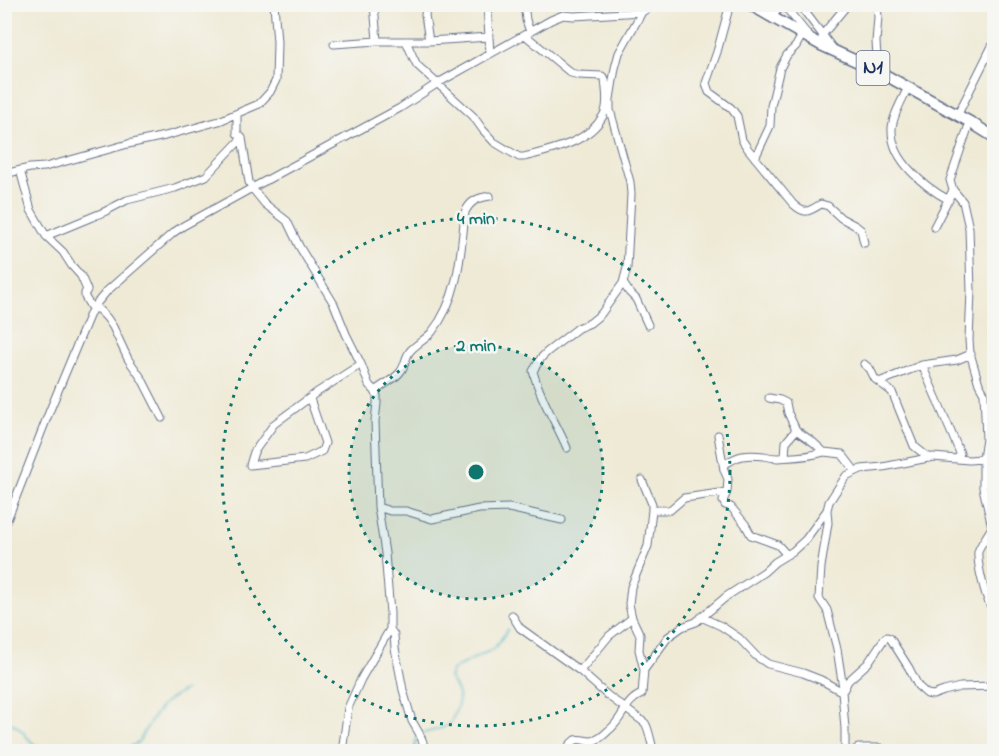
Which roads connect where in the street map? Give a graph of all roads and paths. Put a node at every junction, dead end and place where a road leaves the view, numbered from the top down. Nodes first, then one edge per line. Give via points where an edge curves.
1 (274, 4) edge
2 (374, 4) edge
3 (427, 4) edge
4 (487, 4) edge
5 (524, 4) edge
6 (649, 4) edge
7 (730, 4) edge
8 (748, 4) edge
9 (782, 4) edge
10 (799, 4) edge
11 (848, 4) edge
12 (877, 4) edge
13 (642, 12) junction
14 (770, 16) junction
15 (527, 34) junction
16 (823, 34) junction
17 (802, 35) junction
18 (489, 37) junction
19 (377, 41) junction
20 (406, 41) junction
21 (429, 41) junction
22 (994, 42) edge
23 (334, 44) dead end
24 (817, 44) junction
25 (836, 52) junction
26 (490, 54) junction
27 (879, 71) junction
28 (438, 83) junction
29 (908, 87) junction
30 (237, 114) junction
31 (957, 114) junction
32 (970, 122) junction
33 (994, 137) edge
34 (242, 138) junction
35 (755, 158) junction
36 (20, 170) junction
37 (4, 174) edge
38 (252, 188) junction
39 (953, 190) junction
40 (490, 196) dead end
41 (948, 200) junction
42 (934, 226) dead end
43 (46, 236) junction
44 (864, 243) dead end
45 (623, 283) junction
46 (92, 309) junction
47 (648, 325) dead end
48 (971, 354) junction
49 (361, 364) junction
50 (864, 364) dead end
51 (922, 365) junction
52 (879, 382) junction
53 (375, 391) junction
54 (769, 398) dead end
55 (310, 399) junction
56 (162, 418) dead end
57 (796, 430) junction
58 (717, 435) dead end
59 (567, 448) dead end
60 (824, 452) junction
61 (785, 457) junction
62 (929, 458) junction
63 (994, 458) edge
64 (958, 459) junction
65 (983, 459) junction
66 (724, 465) junction
67 (855, 471) junction
68 (642, 480) dead end
69 (727, 492) junction
70 (378, 507) junction
71 (8, 510) edge
72 (652, 510) junction
73 (827, 510) junction
74 (562, 520) dead end
75 (4, 527) edge
76 (993, 528) edge
77 (787, 555) junction
78 (994, 611) edge
79 (512, 615) dead end
80 (701, 617) junction
81 (632, 618) junction
82 (390, 629) junction
83 (580, 670) junction
84 (644, 670) junction
85 (994, 686) edge
86 (843, 690) junction
87 (625, 708) junction
88 (880, 748) dead end
89 (342, 752) edge
90 (422, 752) edge
91 (565, 752) edge
92 (654, 752) edge
93 (845, 752) edge
94 (852, 752) edge

1 - 30 street via 276,80 259,104
2 - 19 street
3 - 21 street
4 - 18 street
5 - 15 street
6 - 13 street
7 - 35 street via 706,83 709,92 737,116 742,140
8 - 14 highway, N1
9 - 14 highway
9 - 24 street
10 - 16 street
11 - 16 street
12 - 27 street
13 - 15 street via 563,15
13 - 45 street via 620,53 610,99 631,194
14 - 17 highway, N1
15 - 26 street
15 - 28 street via 571,73 604,79 604,115 572,142 519,157 494,142 474,116
16 - 24 street
16 - 25 street
17 - 24 highway, N1
17 - 35 street via 780,68 770,126
18 - 21 street
18 - 26 street
19 - 20 street
19 - 23 street
20 - 21 street
20 - 28 street via 417,65
22 - 31 street
24 - 25 highway, N1
25 - 27 highway, N1
26 - 28 street
27 - 29 highway, N1
28 - 38 street via 400,108
29 - 31 highway, N1
29 - 41 street via 893,121 897,153 912,172
30 - 34 street via 237,133
30 - 36 street via 45,167
31 - 32 highway, N1
32 - 33 highway, N1
32 - 39 street via 950,176
34 - 38 street
34 - 43 street via 206,176 127,200
35 - 44 street via 800,210 828,206 861,230
36 - 37 street
36 - 43 street via 31,210
38 - 46 street via 174,232
38 - 49 street via 287,221 334,304
39 - 41 street
39 - 48 street via 963,202 969,228
40 - 53 street via 478,198 465,212 461,259 447,308 433,330 409,352 398,374
41 - 42 street
43 - 46 street via 81,276
45 - 47 street
45 - 59 street via 601,314 547,352 533,371 545,406
46 - 56 street via 98,309 107,318
46 - 71 street
48 - 51 street
48 - 65 street via 984,393
49 - 53 street
49 - 55 street
50 - 52 street
51 - 52 street
51 - 64 street via 958,445
52 - 62 street via 892,392 914,446
53 - 70 street
54 - 57 street via 786,404
55 - 55 street via 274,424 254,452 250,465 305,459 322,452 325,443
57 - 60 street
57 - 61 street via 786,442
58 - 66 street
60 - 61 street via 809,457
60 - 67 street via 842,454
61 - 66 street via 747,455
62 - 64 street
62 - 67 street
63 - 65 street
64 - 65 street
65 - 76 street via 982,488
66 - 69 street
67 - 73 street via 839,484
68 - 72 street
69 - 72 street via 684,498 670,510
69 - 77 street via 724,506 731,507 751,535 778,545
70 - 74 street via 432,519 509,508
70 - 82 street
71 - 75 street
72 - 81 street via 648,546 630,589
73 - 77 street
73 - 86 street via 819,598 827,611 837,648
76 - 78 street via 978,552 989,605
77 - 80 street
79 - 83 street via 520,628
80 - 84 street via 668,637
80 - 86 street via 739,638 768,664 804,673
81 - 83 street via 609,636
81 - 84 street via 640,635
82 - 89 street via 348,708
82 - 90 street via 412,721 423,742
83 - 87 street
84 - 87 street via 642,694
85 - 86 street via 960,687 927,694 887,637
86 - 93 street
87 - 91 street via 607,732 593,741 574,741
87 - 92 street via 647,726
88 - 94 street via 858,748

